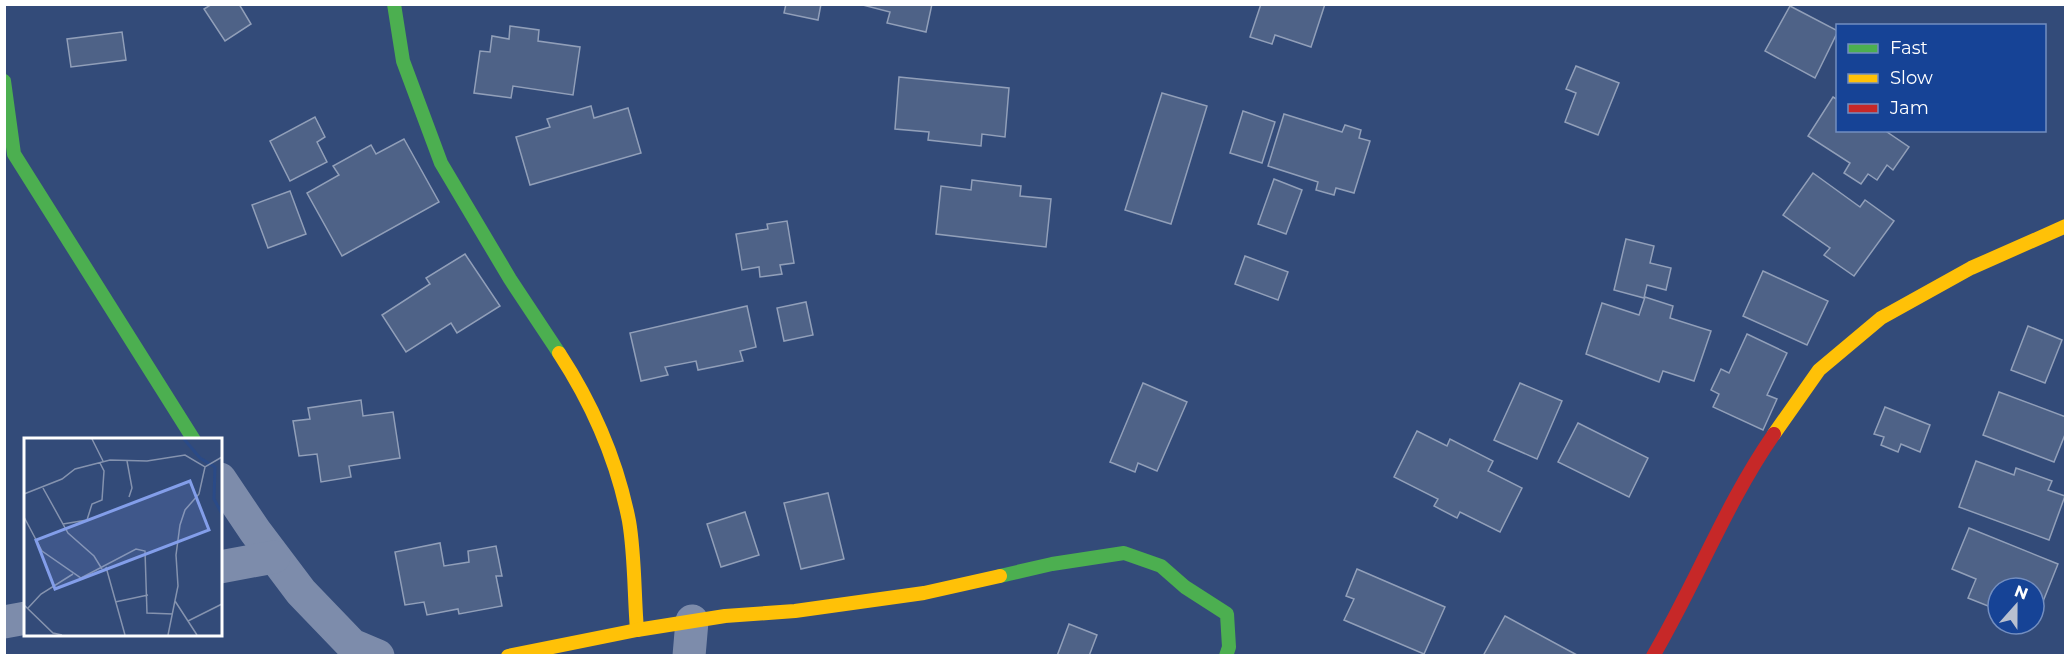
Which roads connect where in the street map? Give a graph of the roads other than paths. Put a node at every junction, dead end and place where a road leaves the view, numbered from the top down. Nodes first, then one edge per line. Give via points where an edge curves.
1 (394, 4) edge
2 (4, 81) edge
3 (2066, 226) edge
4 (193, 438) edge
5 (222, 482) edge
6 (274, 557) junction
7 (222, 567) edge
8 (24, 618) edge
9 (692, 621) junction
10 (4, 622) edge
11 (637, 630) junction
12 (378, 656) edge
13 (508, 656) edge
14 (689, 656) edge
15 (1226, 656) edge
16 (1653, 656) edge

1 - 11 street via 403,61 441,163 579,384 610,449 629,522
2 - 4 street via 14,154
3 - 16 street via 1971,268 1881,318 1819,370 1750,468
5 - 6 street
6 - 7 street
6 - 12 street via 352,645
8 - 10 street
9 - 11 street
9 - 14 street
9 - 15 street via 924,593 1052,564 1124,553 1161,566 1227,614
11 - 13 street

